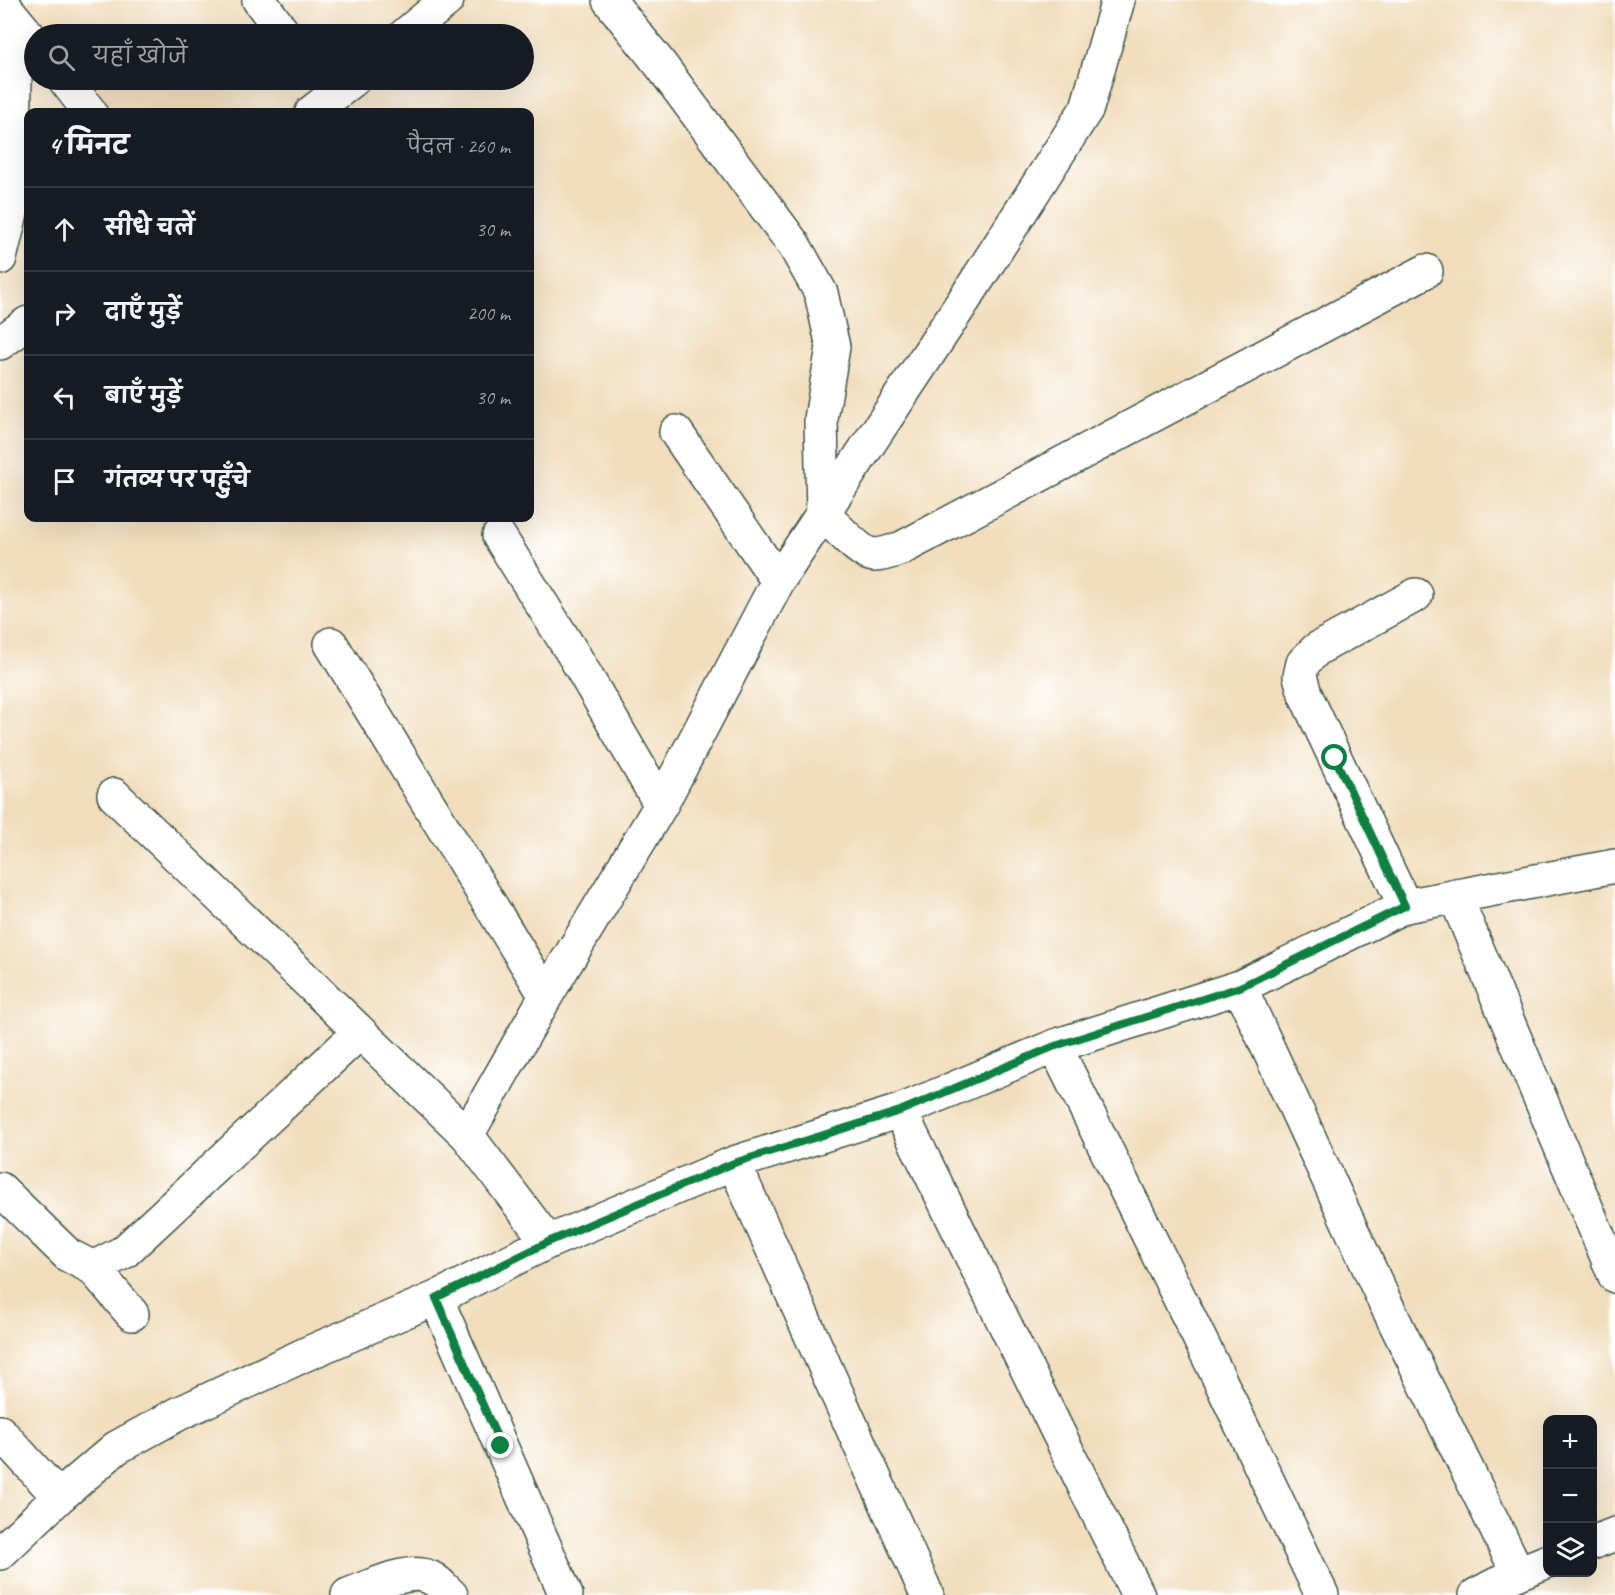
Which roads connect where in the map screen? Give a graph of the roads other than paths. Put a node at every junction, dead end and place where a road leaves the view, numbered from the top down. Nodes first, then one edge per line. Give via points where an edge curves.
1 (259, 0) edge
2 (447, 0) edge
3 (609, 0) edge
4 (1118, 0) edge
5 (0, 1) edge
6 (277, 24) edge
7 (418, 24) edge
8 (0, 30) edge
9 (24, 30) edge
10 (72, 90) edge
11 (87, 108) edge
12 (0, 258) edge
13 (1426, 271) dead end
14 (676, 432) dead end
15 (823, 514) junction
16 (499, 536) dead end
17 (778, 581) junction
18 (1416, 595) dead end
19 (331, 644) dead end
20 (114, 795) dead end
21 (661, 805) junction
22 (1615, 866) edge
23 (1455, 896) junction
24 (1405, 906) junction
25 (1240, 987) junction
26 (546, 996) junction
27 (360, 1032) junction
28 (1055, 1046) junction
29 (900, 1111) junction
30 (467, 1135) junction
31 (734, 1163) junction
32 (0, 1189) edge
33 (548, 1242) junction
34 (93, 1268) junction
35 (1615, 1276) edge
36 (436, 1298) junction
37 (132, 1314) dead end
38 (0, 1432) edge
39 (59, 1497) junction
40 (1615, 1534) edge
41 (1597, 1541) edge
42 (0, 1553) edge
43 (1543, 1563) edge
44 (1518, 1573) junction
45 (348, 1595) edge
46 (451, 1595) edge
47 (566, 1595) edge
48 (927, 1595) edge
49 (1138, 1595) edge
50 (1322, 1595) edge
51 (1476, 1595) edge

1 - 6 street
2 - 7 street
3 - 15 street via 794,245 821,293 833,346 821,419
4 - 15 street via 1087,108
5 - 9 street
8 - 12 street via 15,70 14,201
10 - 11 street
13 - 15 street via 902,548 873,555
14 - 17 street
15 - 17 street
16 - 21 street
17 - 21 street
18 - 24 street via 1317,649 1303,663 1300,676
19 - 26 street
20 - 27 street
21 - 26 street
22 - 23 street
23 - 24 street
23 - 35 street
24 - 25 street
25 - 28 street
25 - 44 street via 1382,1296
26 - 30 street
27 - 30 street
27 - 34 street via 124,1252
28 - 29 street
28 - 50 street
29 - 31 street
29 - 49 street
30 - 33 street
31 - 33 street
31 - 48 street
32 - 34 street via 68,1255
33 - 36 street
34 - 37 street
36 - 39 street via 178,1414 116,1448
36 - 47 street
38 - 39 street
39 - 42 street
40 - 41 street
43 - 44 street
44 - 51 street
45 - 46 street via 411,1574 432,1578

